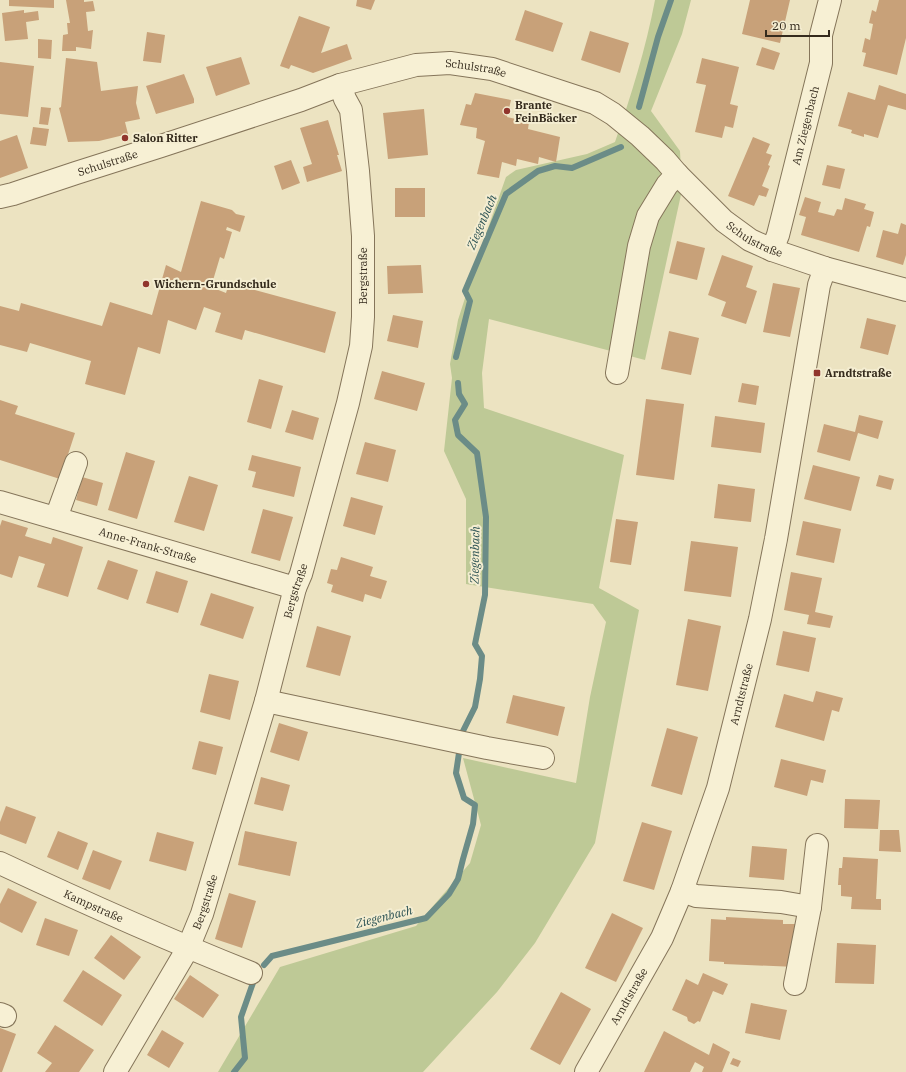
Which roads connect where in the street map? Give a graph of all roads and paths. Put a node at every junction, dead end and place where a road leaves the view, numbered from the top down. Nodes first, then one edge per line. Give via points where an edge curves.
1 (830, 0) edge
2 (340, 85) junction
3 (677, 174) junction
4 (0, 197) edge
5 (772, 250) junction
6 (825, 268) junction
7 (906, 290) edge
8 (617, 372) dead end
9 (76, 463) dead end
10 (0, 502) edge
11 (56, 518) junction
12 (295, 588) junction
13 (266, 701) junction
14 (543, 758) dead end
15 (817, 845) dead end
16 (0, 864) edge
17 (682, 891) junction
18 (810, 907) junction
19 (188, 948) junction
20 (251, 973) dead end
21 (795, 984) dead end
22 (115, 1072) edge
23 (586, 1072) edge

1 - 5 street, Am Ziegenbach via 821,35 821,63 778,235
2 - 3 street, Schulstraße via 416,65 450,63 492,69 595,103 640,136
2 - 4 street, Schulstraße via 301,100
2 - 12 street, Bergstraße via 351,110 358,171 363,236 364,317 361,346 348,403
3 - 5 street, Schulstraße via 724,221 750,240
3 - 8 street via 666,186 648,216 639,246
5 - 6 street, Schulstraße
6 - 7 street, Schulstraße
6 - 17 street, Arndtstraße via 819,285 760,619 718,788
9 - 11 street
10 - 11 street, Anne-Frank-Straße
11 - 12 street, Anne-Frank-Straße
12 - 13 street, Bergstraße
13 - 14 street
13 - 19 street, Bergstraße via 202,914
15 - 18 street
16 - 19 street, Kampstraße
17 - 18 street via 696,896 781,902
17 - 23 street, Arndtstraße via 662,938
18 - 21 street
19 - 20 street, Kampstraße
19 - 22 street, Bergstraße

